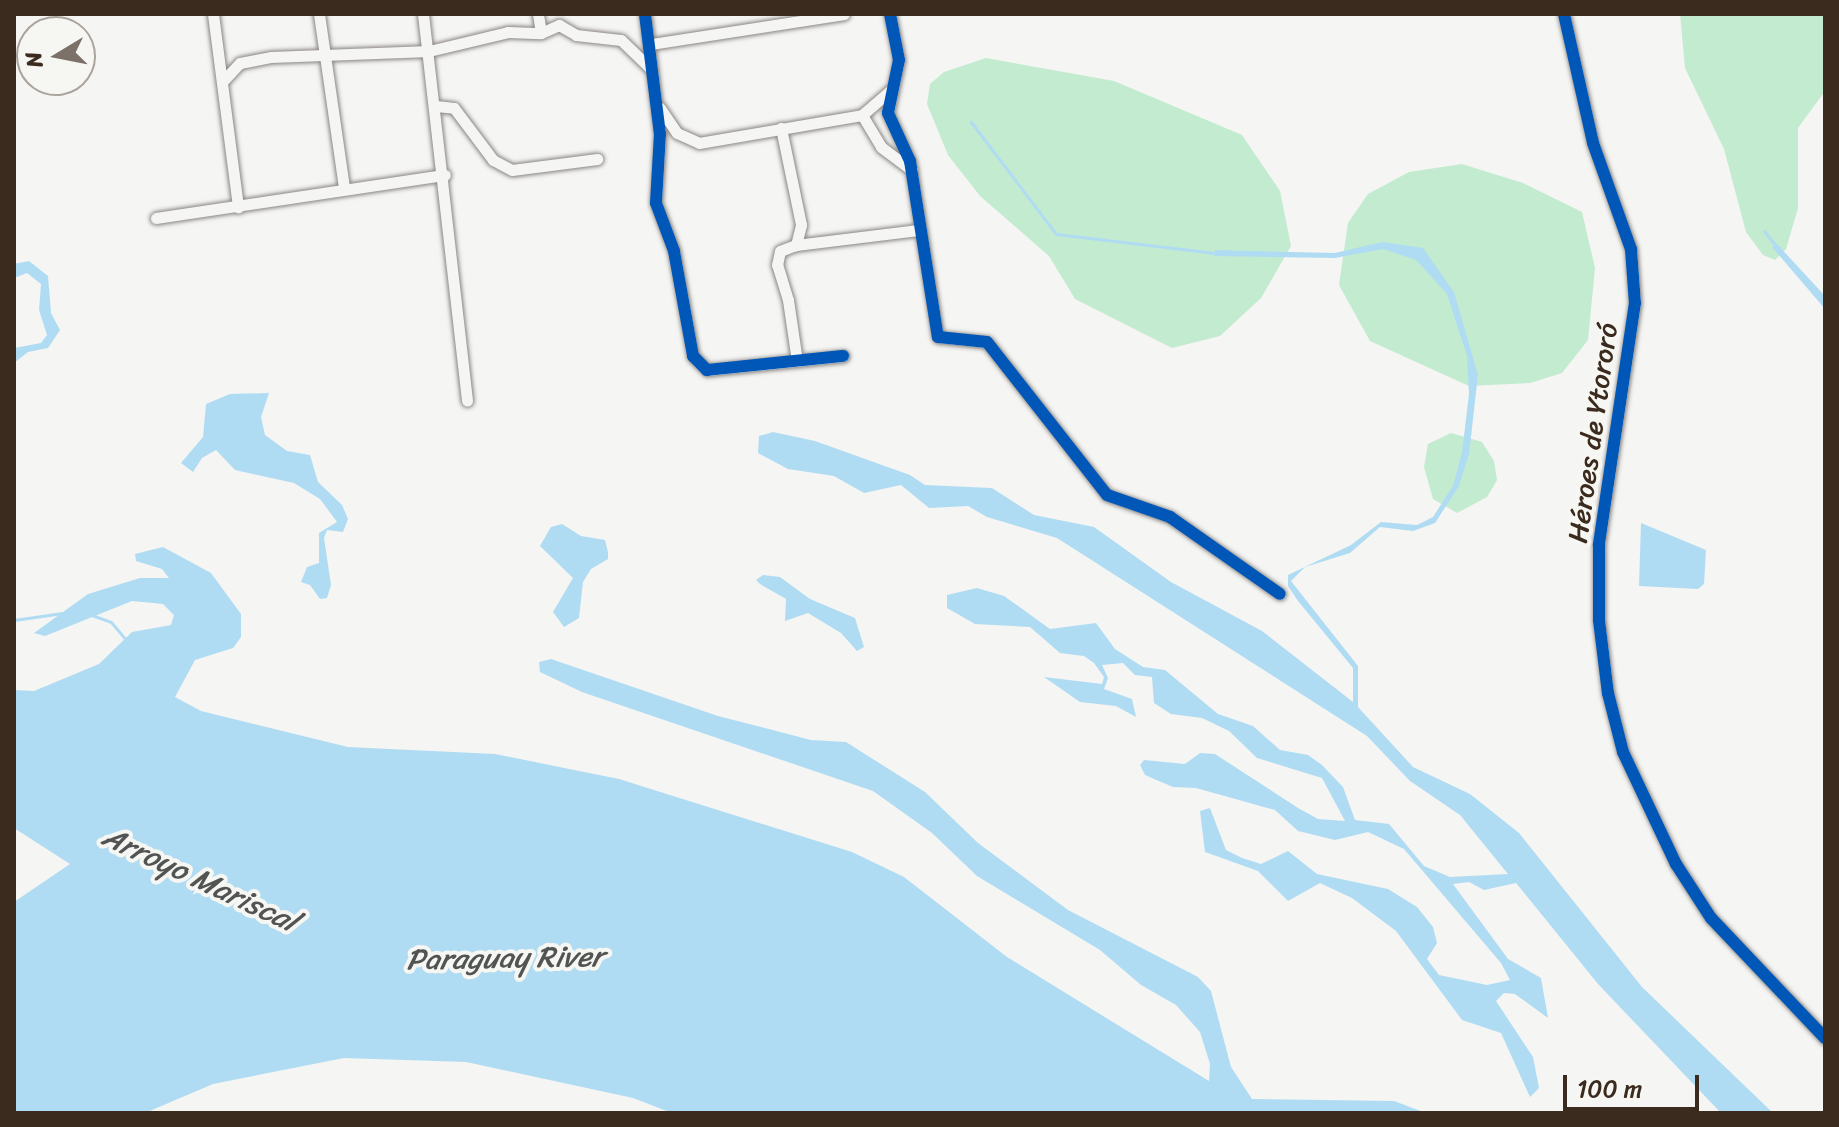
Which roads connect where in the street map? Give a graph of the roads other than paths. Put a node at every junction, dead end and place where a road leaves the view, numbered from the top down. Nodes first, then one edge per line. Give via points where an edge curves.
1 (213, 14) edge
2 (319, 14) edge
3 (423, 14) edge
4 (538, 14) edge
5 (546, 14) edge
6 (645, 14) edge
7 (844, 14) edge
8 (890, 14) edge
9 (1564, 14) edge
10 (559, 25) junction
11 (541, 33) junction
12 (217, 43) junction
13 (651, 44) junction
14 (429, 51) junction
15 (325, 54) junction
16 (240, 63) junction
17 (653, 71) junction
18 (222, 82) junction
19 (893, 88) junction
20 (655, 97) junction
21 (436, 106) junction
22 (862, 115) junction
23 (781, 128) junction
24 (597, 159) dead end
25 (912, 170) junction
26 (445, 175) junction
27 (344, 188) junction
28 (238, 207) junction
29 (156, 218) dead end
30 (918, 230) junction
31 (796, 245) junction
32 (843, 356) dead end
33 (797, 361) junction
34 (467, 401) dead end
35 (1280, 594) dead end
36 (1825, 1038) edge

1 - 12 street
2 - 15 street
3 - 14 street
4 - 11 street
5 - 10 street
6 - 13 street
7 - 13 street
8 - 19 street via 899,60
9 - 36 street, Héroes de Ytororó via 1593,143 1631,249 1635,303 1599,545 1599,620 1608,693 1623,752 1676,864 1711,918
10 - 11 street
10 - 17 street via 576,35 621,40
11 - 14 street via 508,32
12 - 16 street
12 - 18 street
13 - 17 street
14 - 15 street
14 - 21 street
15 - 16 street
15 - 27 street
16 - 18 street
17 - 20 street
18 - 28 street
19 - 22 street
19 - 25 street via 888,113
20 - 23 street via 670,125 686,140 699,143
20 - 33 street via 660,134 656,203 674,251 693,356 707,370
21 - 24 street via 454,108 493,160 512,170
21 - 26 street
22 - 23 street
22 - 25 street via 881,147
23 - 31 street via 801,225
25 - 30 street
26 - 27 street
26 - 34 street
27 - 28 street
28 - 29 street
30 - 31 street
30 - 35 street via 938,337 987,342 1107,495 1179,523
31 - 33 street via 776,259
32 - 33 street

